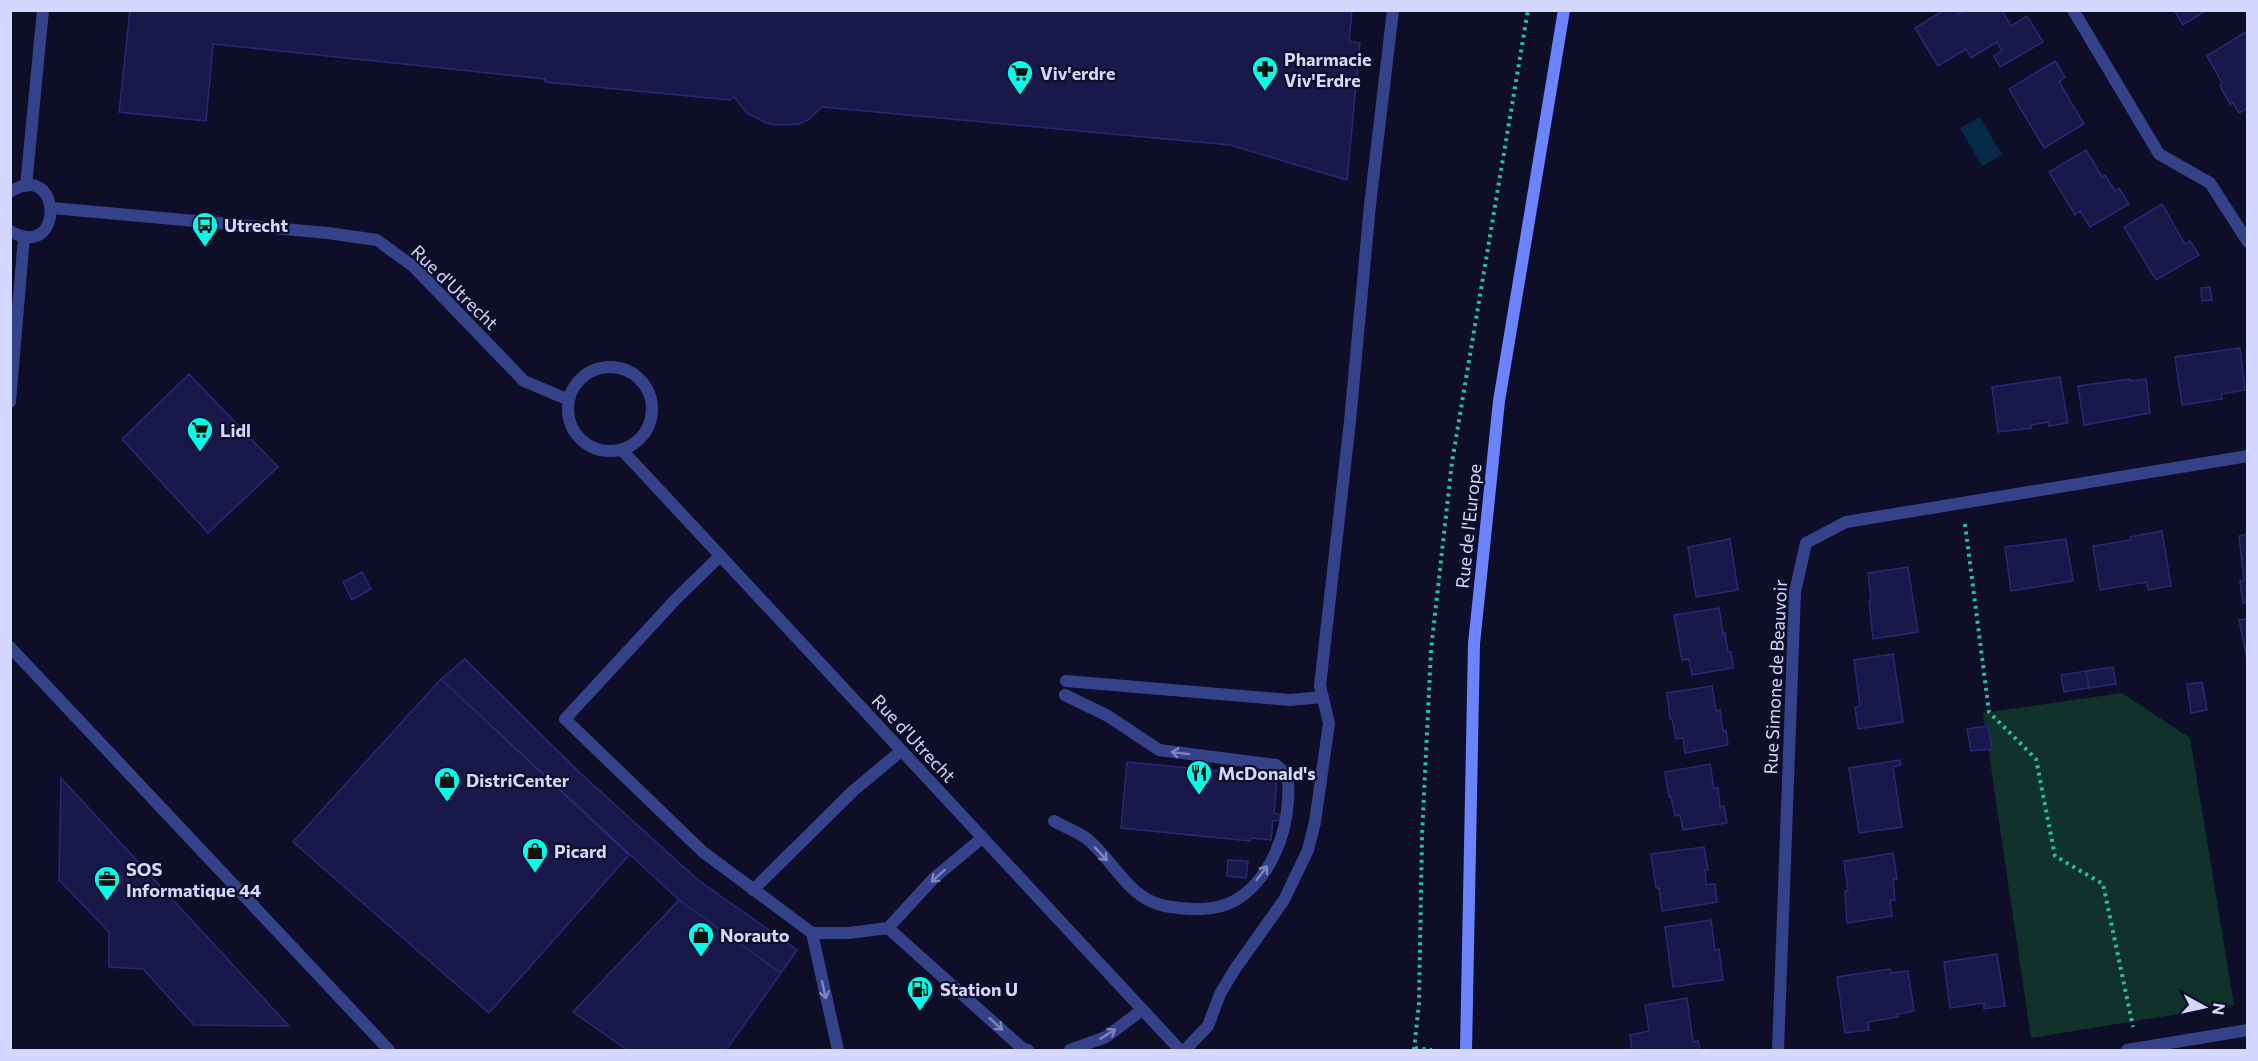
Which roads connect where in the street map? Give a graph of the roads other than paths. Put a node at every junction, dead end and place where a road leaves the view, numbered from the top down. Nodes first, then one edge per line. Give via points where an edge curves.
1 (44, 10) edge
2 (1394, 10) edge
3 (1564, 10) edge
4 (2073, 10) edge
5 (26, 186) junction
6 (10, 192) edge
7 (52, 208) junction
8 (10, 231) edge
9 (24, 237) junction
10 (2247, 242) edge
11 (569, 400) junction
12 (10, 402) edge
13 (622, 450) junction
14 (2247, 456) edge
15 (720, 556) junction
16 (10, 647) edge
17 (1066, 681) dead end
18 (1065, 694) dead end
19 (1323, 697) junction
20 (901, 751) junction
21 (1054, 821) dead end
22 (982, 838) junction
23 (753, 890) junction
24 (888, 928) junction
25 (812, 933) junction
26 (1142, 1010) junction
27 (2247, 1030) edge
28 (389, 1050) edge
29 (838, 1050) edge
30 (1028, 1050) edge
31 (1070, 1050) edge
32 (1179, 1050) edge
33 (1185, 1050) edge
34 (1466, 1050) edge
35 (1778, 1050) edge
36 (2134, 1050) edge

1 - 5 street
2 - 19 street via 1320,687
3 - 34 street, Rue de l'Europe via 1499,401 1474,644
4 - 10 street via 2158,154 2210,183
5 - 6 street
5 - 7 street via 46,195
7 - 9 street via 45,229
7 - 11 street, Rue d'Utrecht via 377,240 414,267 524,381
8 - 9 street
9 - 12 street
11 - 13 street via 572,429 581,440 607,452
11 - 13 street via 582,377 593,370 620,368 639,379 651,398 649,424 643,435
13 - 15 street, Rue d'Utrecht
14 - 35 street, Rue Simone de Beauvoir via 1846,522 1806,543 1795,592
15 - 20 street, Rue d'Utrecht
15 - 23 street via 565,719 703,852
16 - 28 street
17 - 19 street via 1290,700
21 -> 18 street via 1087,839 1139,894 1156,904 1197,910 1219,908 1238,899 1253,885 1280,844 1287,817 1289,782 1276,765 1159,750 1108,716
19 - 33 street via 1329,723 1308,850 1284,900 1220,994 1208,1026
20 - 22 street, Rue d'Utrecht
20 - 23 street via 853,791
22 -> 24 street via 934,878
22 - 26 street, Rue d'Utrecht
23 - 25 street
24 - 25 street
24 -> 30 street
25 -> 29 street
31 -> 26 street via 1106,1037
26 - 32 street, Rue d'Utrecht
27 - 36 street

